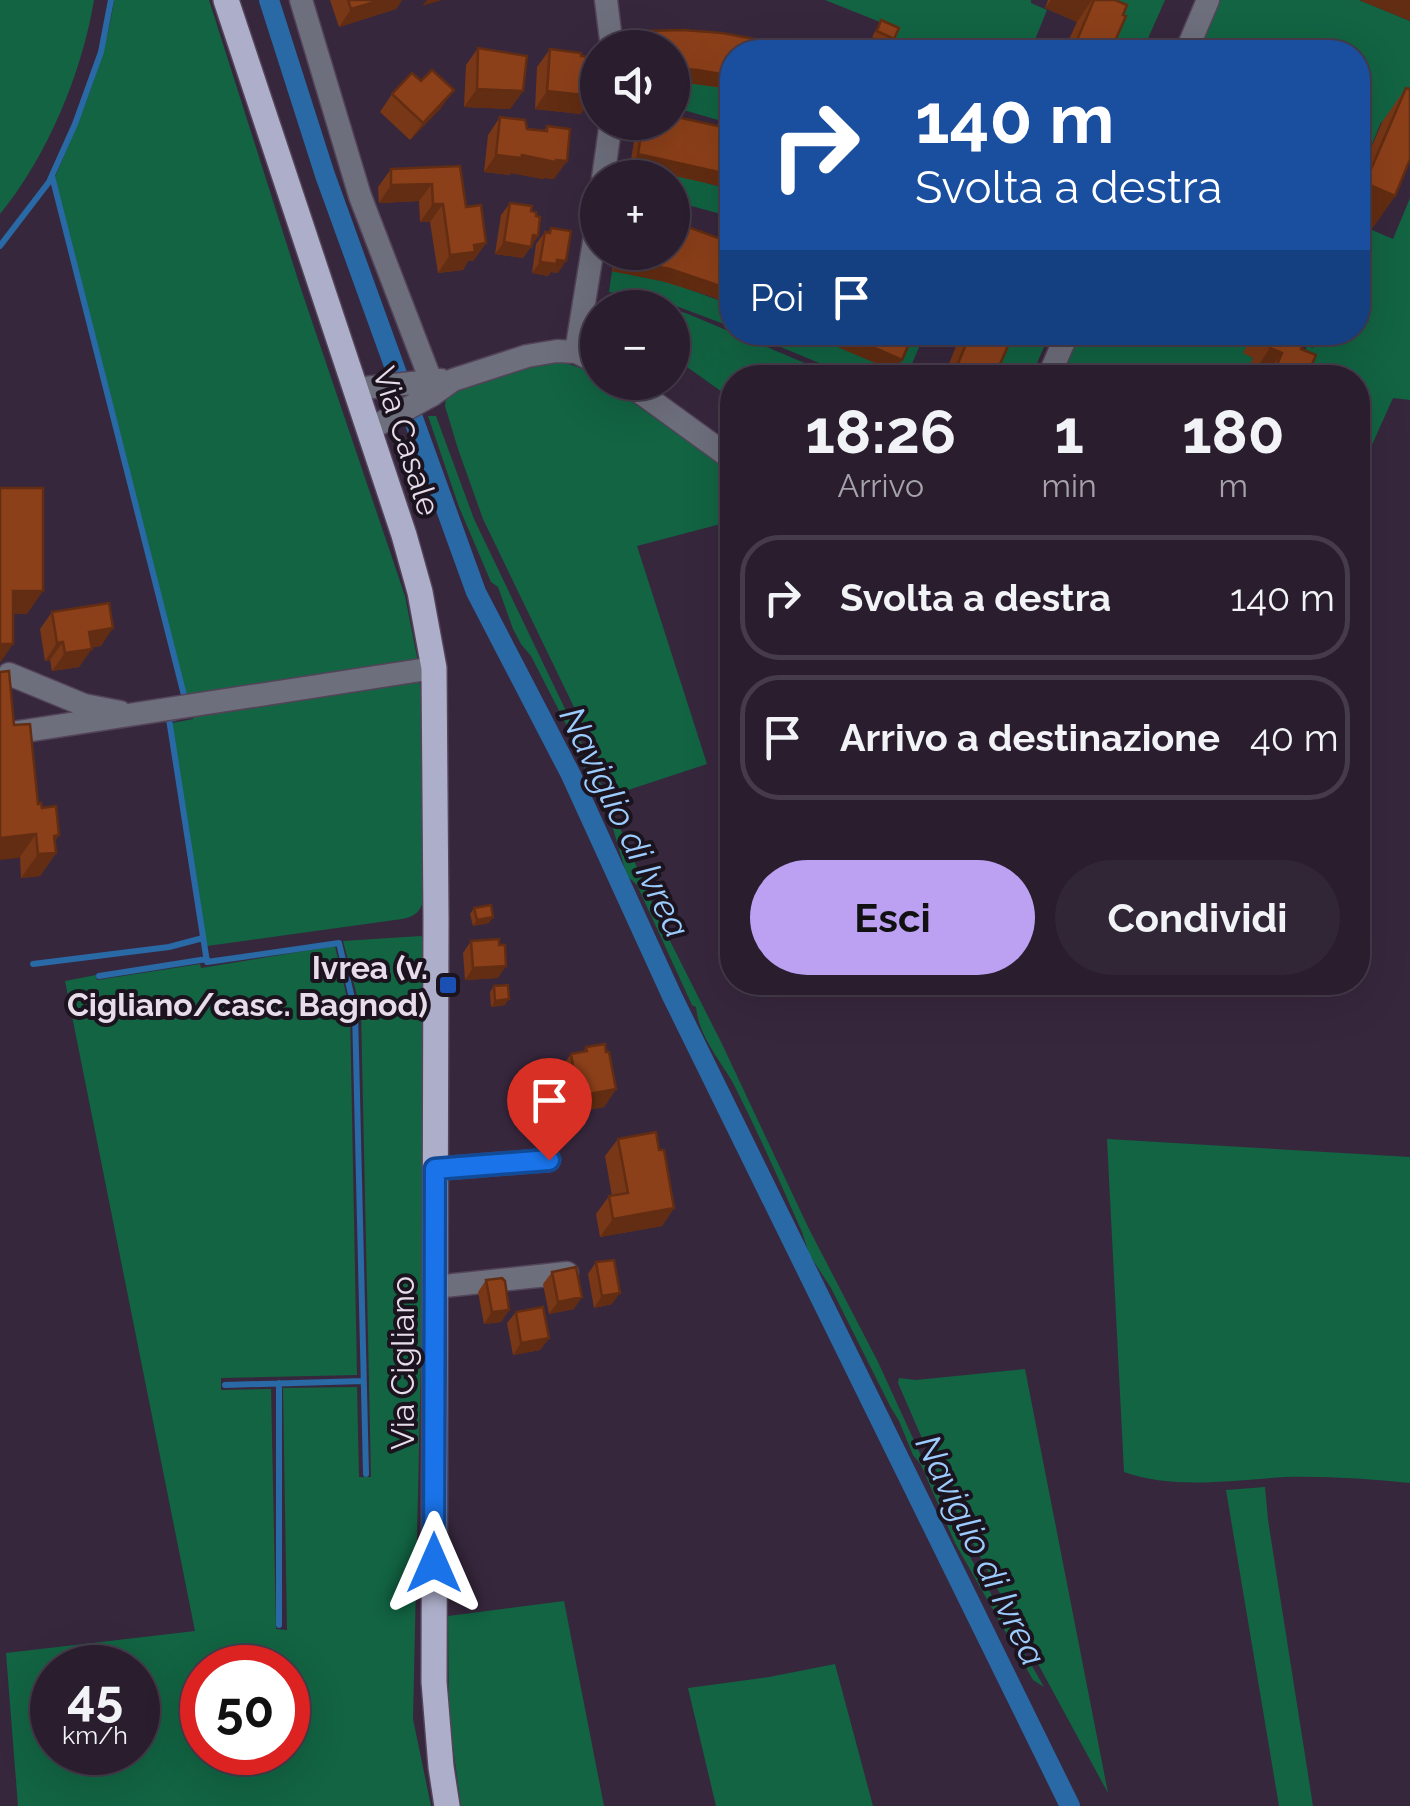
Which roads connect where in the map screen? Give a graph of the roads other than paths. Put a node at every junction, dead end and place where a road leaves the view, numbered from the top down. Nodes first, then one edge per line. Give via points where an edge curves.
1 (226, 0) edge
2 (301, 0) edge
3 (606, 0) edge
4 (1208, 0) edge
5 (610, 30) edge
6 (1191, 40) edge
7 (589, 270) edge
8 (576, 352) junction
9 (580, 354) edge
10 (355, 388) junction
11 (430, 388) junction
12 (651, 400) edge
13 (380, 424) junction
14 (720, 450) edge
15 (434, 668) junction
16 (9, 674) edge
17 (133, 715) junction
18 (0, 736) edge
19 (436, 919) joint
20 (549, 1160) dead end
21 (435, 1169) junction
22 (567, 1273) edge
23 (435, 1287) junction
24 (448, 1806) edge

1 - 10 main road, Via Casale
2 - 11 street, Via Casale via 360,196
3 - 5 street
4 - 6 street
7 - 8 street
8 - 9 street
8 - 11 street via 541,352
10 - 11 street
10 - 13 main road, Via Casale
11 - 13 street
12 - 14 street
13 - 15 main road, Via Casale
15 - 17 street
15 - 19 main road, Via Casale
16 - 17 street
17 - 18 street
19 - 21 main road, Via Cigliano
20 - 21 street
21 - 23 main road, Via Cigliano
22 - 23 street
23 - 24 main road, Via Cigliano via 434,1682

